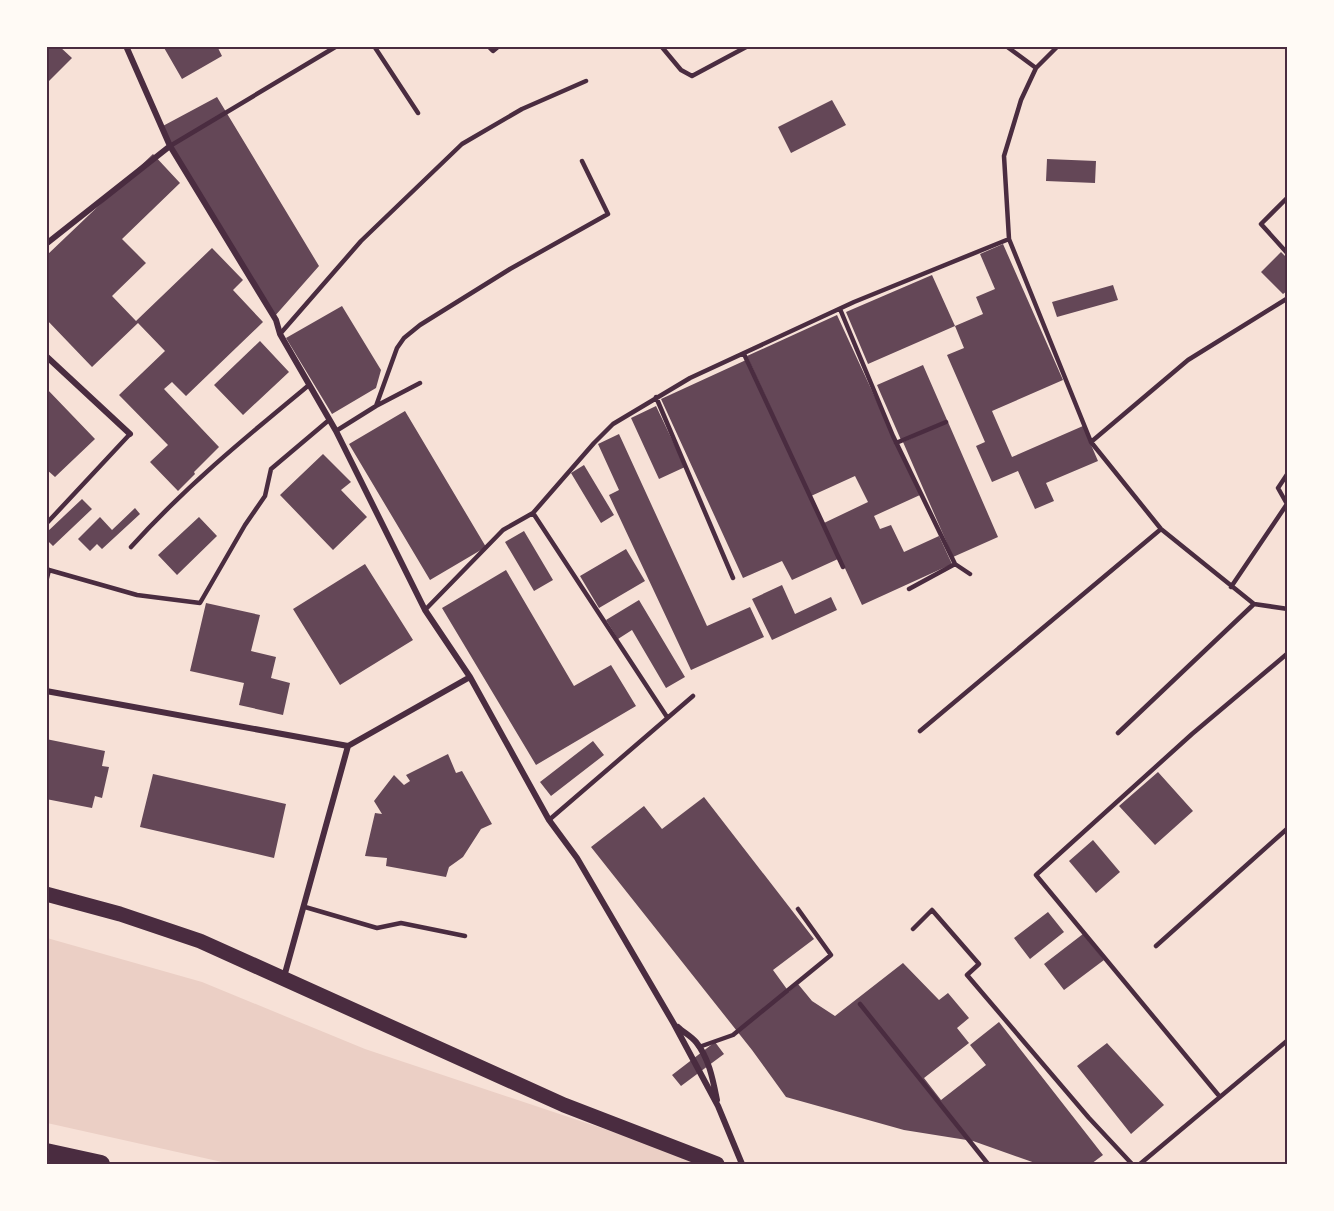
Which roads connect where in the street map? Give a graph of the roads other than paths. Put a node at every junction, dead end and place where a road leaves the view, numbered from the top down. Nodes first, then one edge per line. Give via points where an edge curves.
1 (126, 46) edge
2 (337, 46) edge
3 (374, 46) edge
4 (488, 46) edge
5 (499, 46) edge
6 (661, 46) edge
7 (748, 46) edge
8 (1006, 46) edge
9 (1058, 46) edge
10 (1036, 68) junction
11 (586, 81) dead end
12 (418, 113) dead end
13 (170, 146) junction
14 (582, 161) dead end
15 (1287, 197) edge
16 (1009, 238) junction
17 (46, 244) edge
18 (1287, 254) edge
19 (1287, 298) edge
20 (840, 309) junction
21 (280, 334) junction
22 (744, 354) junction
23 (46, 356) edge
24 (420, 383) dead end
25 (309, 385) junction
26 (656, 397) junction
27 (376, 406) junction
28 (330, 420) junction
29 (946, 422) dead end
30 (336, 431) junction
31 (130, 434) joint
32 (1091, 442) junction
33 (896, 443) junction
34 (1287, 473) edge
35 (533, 513) junction
36 (46, 524) edge
37 (1161, 529) junction
38 (131, 548) dead end
39 (955, 564) junction
40 (843, 567) dead end
41 (48, 569) edge
42 (970, 574) dead end
43 (733, 578) dead end
44 (46, 582) edge
45 (1231, 587) junction
46 (909, 589) dead end
47 (1254, 604) junction
48 (1287, 609) edge
49 (425, 610) junction
50 (1287, 653) edge
51 (470, 677) junction
52 (46, 691) edge
53 (693, 696) dead end
54 (667, 717) junction
55 (920, 731) dead end
56 (1118, 732) dead end
57 (348, 746) junction
58 (549, 820) junction
59 (1287, 828) edge
60 (46, 894) edge
61 (305, 907) junction
62 (798, 909) dead end
63 (913, 929) dead end
64 (465, 936) dead end
65 (1156, 946) dead end
66 (284, 978) junction
67 (860, 1004) dead end
68 (674, 1024) junction
69 (1287, 1040) edge
70 (699, 1047) junction
71 (1220, 1097) junction
72 (718, 1106) junction
73 (46, 1152) edge
74 (101, 1164) edge
75 (717, 1164) edge
76 (742, 1164) edge
77 (988, 1164) edge
78 (1132, 1164) edge
79 (1140, 1164) edge

1 - 13 street
2 - 13 lane
3 - 12 lane
4 - 5 lane via 493,51
6 - 7 lane via 681,70 692,76
8 - 10 lane
9 - 10 lane
10 - 16 lane via 1021,100 1004,156
11 - 21 lane via 522,109 462,144 361,241
13 - 17 street
13 - 21 street via 276,321
14 - 27 lane via 608,214 510,269 404,338
15 - 18 lane via 1261,224
16 - 20 lane
16 - 32 lane
19 - 32 lane via 1188,360
20 - 22 lane
20 - 33 lane
21 - 25 street
22 - 26 lane
22 - 40 lane
23 - 31 street
24 - 27 lane
25 - 28 street
25 - 38 lane via 192,483
26 - 35 lane via 613,424
26 - 43 lane
27 - 30 lane
28 - 30 street
28 - 41 lane via 271,469 265,496 200,603 137,595
29 - 33 lane
30 - 49 street
31 - 36 lane
32 - 37 lane
33 - 39 lane
34 - 45 lane via 1278,488 1287,504
35 - 49 lane via 503,530
35 - 54 lane
37 - 45 lane
37 - 55 lane
39 - 42 lane
39 - 46 lane
41 - 44 lane
45 - 47 lane
47 - 48 lane
47 - 56 lane
49 - 51 street
50 - 71 lane via 1036,875
51 - 57 street
51 - 58 street
52 - 57 street
53 - 54 lane
54 - 58 lane
57 - 61 street
58 - 68 street via 577,858
59 - 65 lane
60 - 66 main road via 200,941
61 - 64 lane via 377,928 401,923
61 - 66 street
62 - 70 lane via 831,955 733,1035
63 - 78 lane via 932,910 979,964 967,975
66 - 75 main road via 564,1105
67 - 77 lane
68 - 70 street
68 - 72 street
69 - 71 lane
70 - 72 street via 712,1073
71 - 79 lane
72 - 76 street
73 - 74 highway

